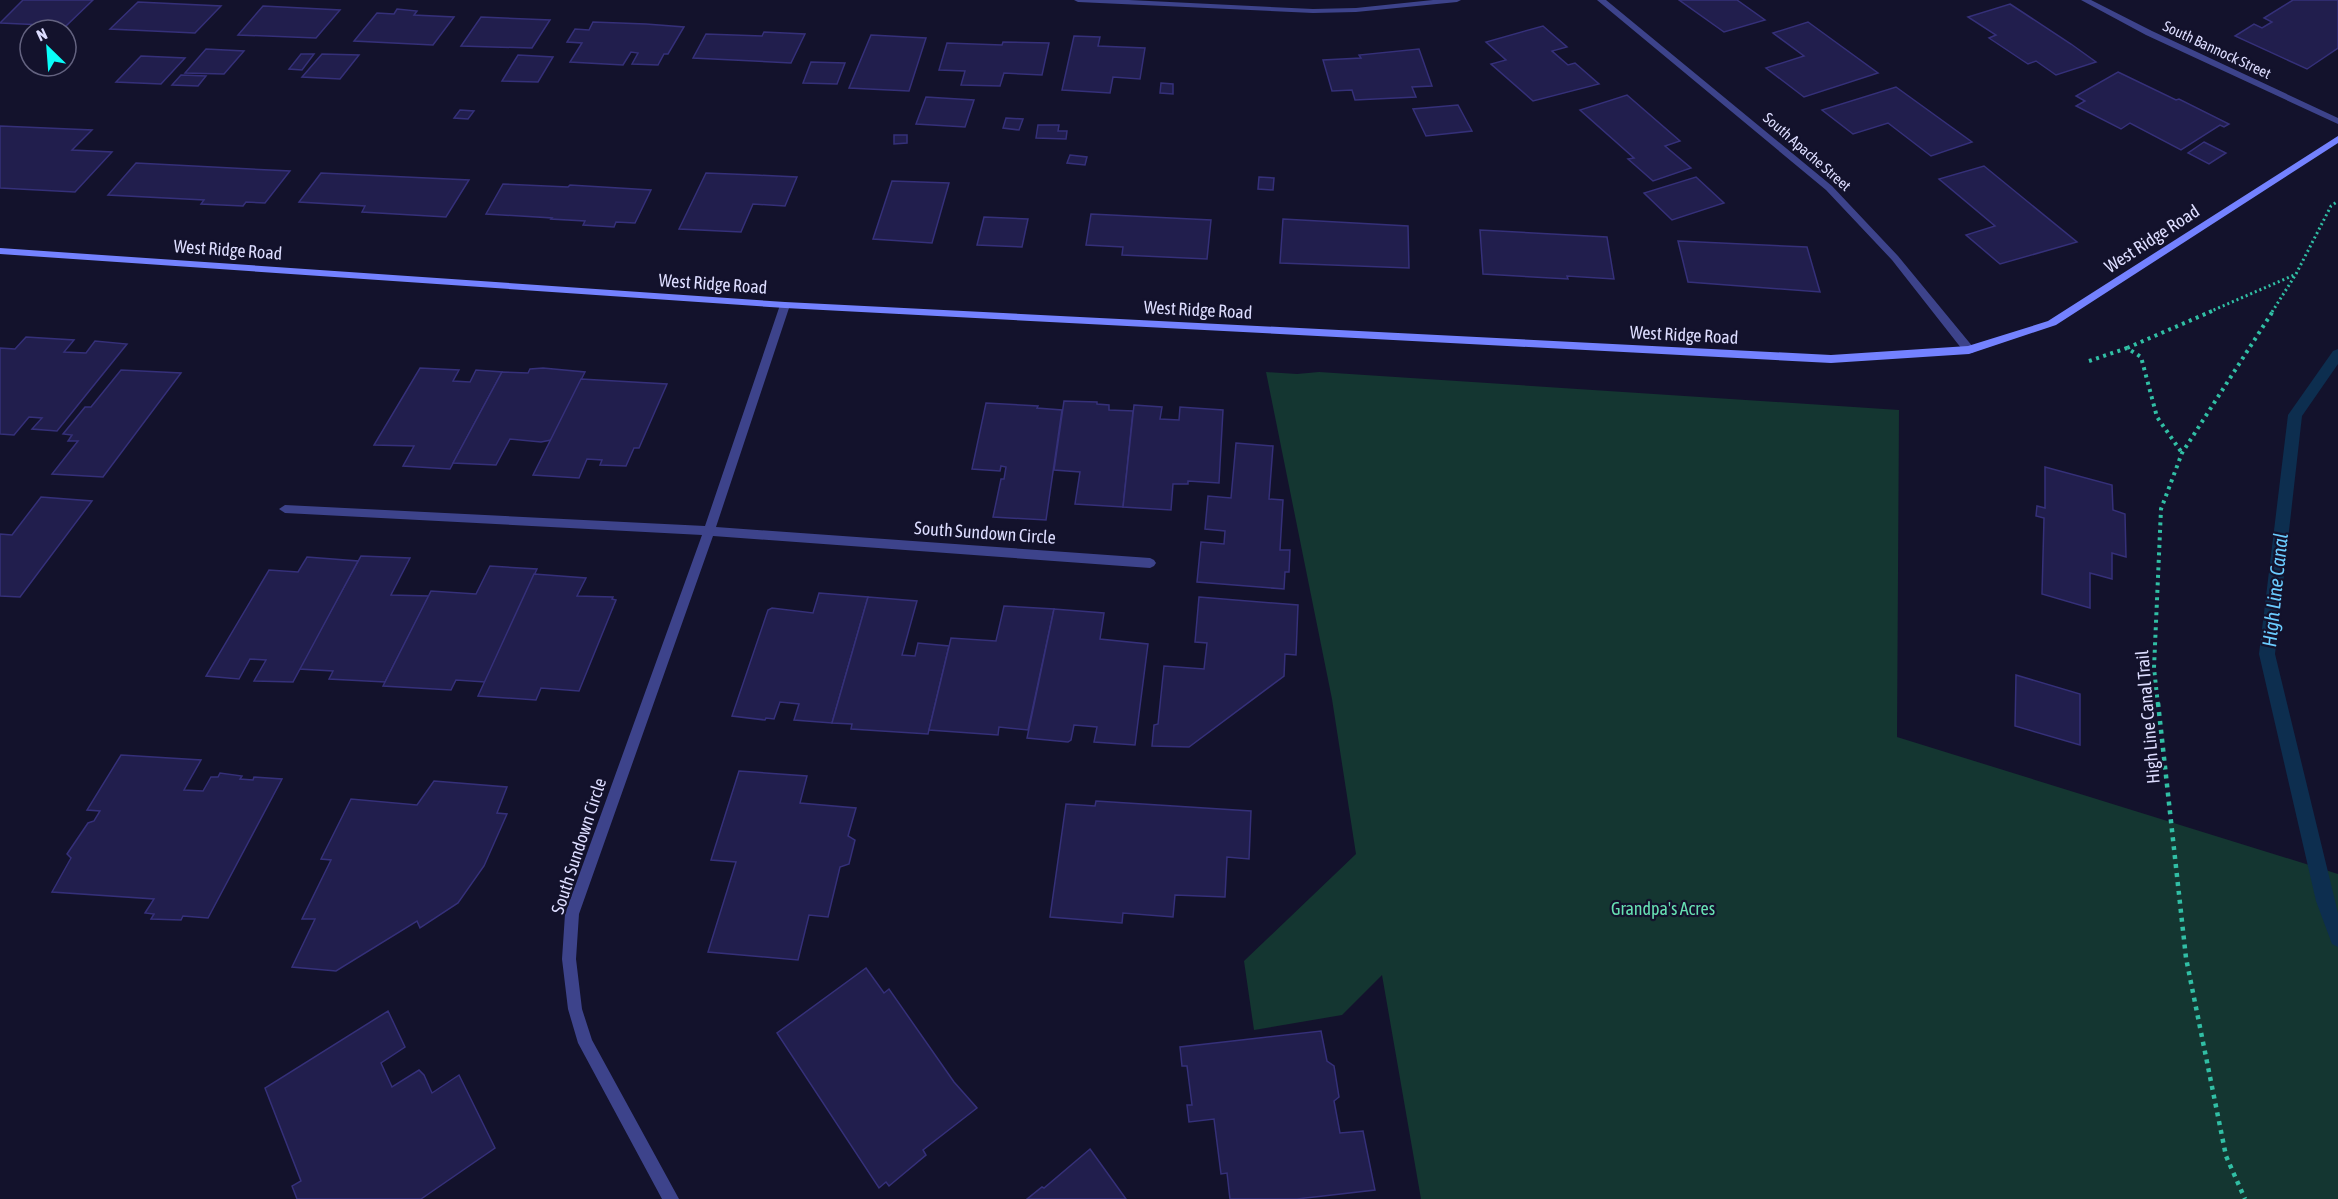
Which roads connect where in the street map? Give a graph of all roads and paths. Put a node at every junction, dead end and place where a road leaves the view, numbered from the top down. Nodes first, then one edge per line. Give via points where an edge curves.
1 (1078, 0) edge
2 (1457, 0) edge
3 (1601, 0) edge
4 (2085, 0) edge
5 (2338, 121) edge
6 (2338, 139) edge
7 (2338, 201) edge
8 (0, 251) edge
9 (2296, 274) junction
10 (785, 305) junction
11 (2127, 348) junction
12 (1969, 350) junction
13 (2090, 361) dead end
14 (2182, 453) junction
15 (285, 509) dead end
16 (710, 531) junction
17 (1150, 563) dead end
18 (671, 1199) edge
19 (2246, 1199) edge

1 - 2 street via 1313,11
3 - 12 street, South Apache Street via 1829,188 1888,250
4 - 5 street, South Bannock Street
6 - 12 street, West Ridge Road via 2052,322
7 - 9 path, High Line Canal Trail via 2331,206
8 - 10 street, West Ridge Road
9 - 11 path
9 - 14 path, High Line Canal Trail
10 - 12 street, West Ridge Road via 1832,359
10 - 16 street, South Sundown Circle
11 - 13 path
11 - 14 path via 2141,357 2157,417
14 - 19 path, High Line Canal Trail via 2161,509 2154,668 2186,958 2226,1156
15 - 16 street, South Sundown Circle
16 - 17 street, South Sundown Circle
16 - 18 street, South Sundown Circle via 572,914 569,959 575,1009 585,1043

